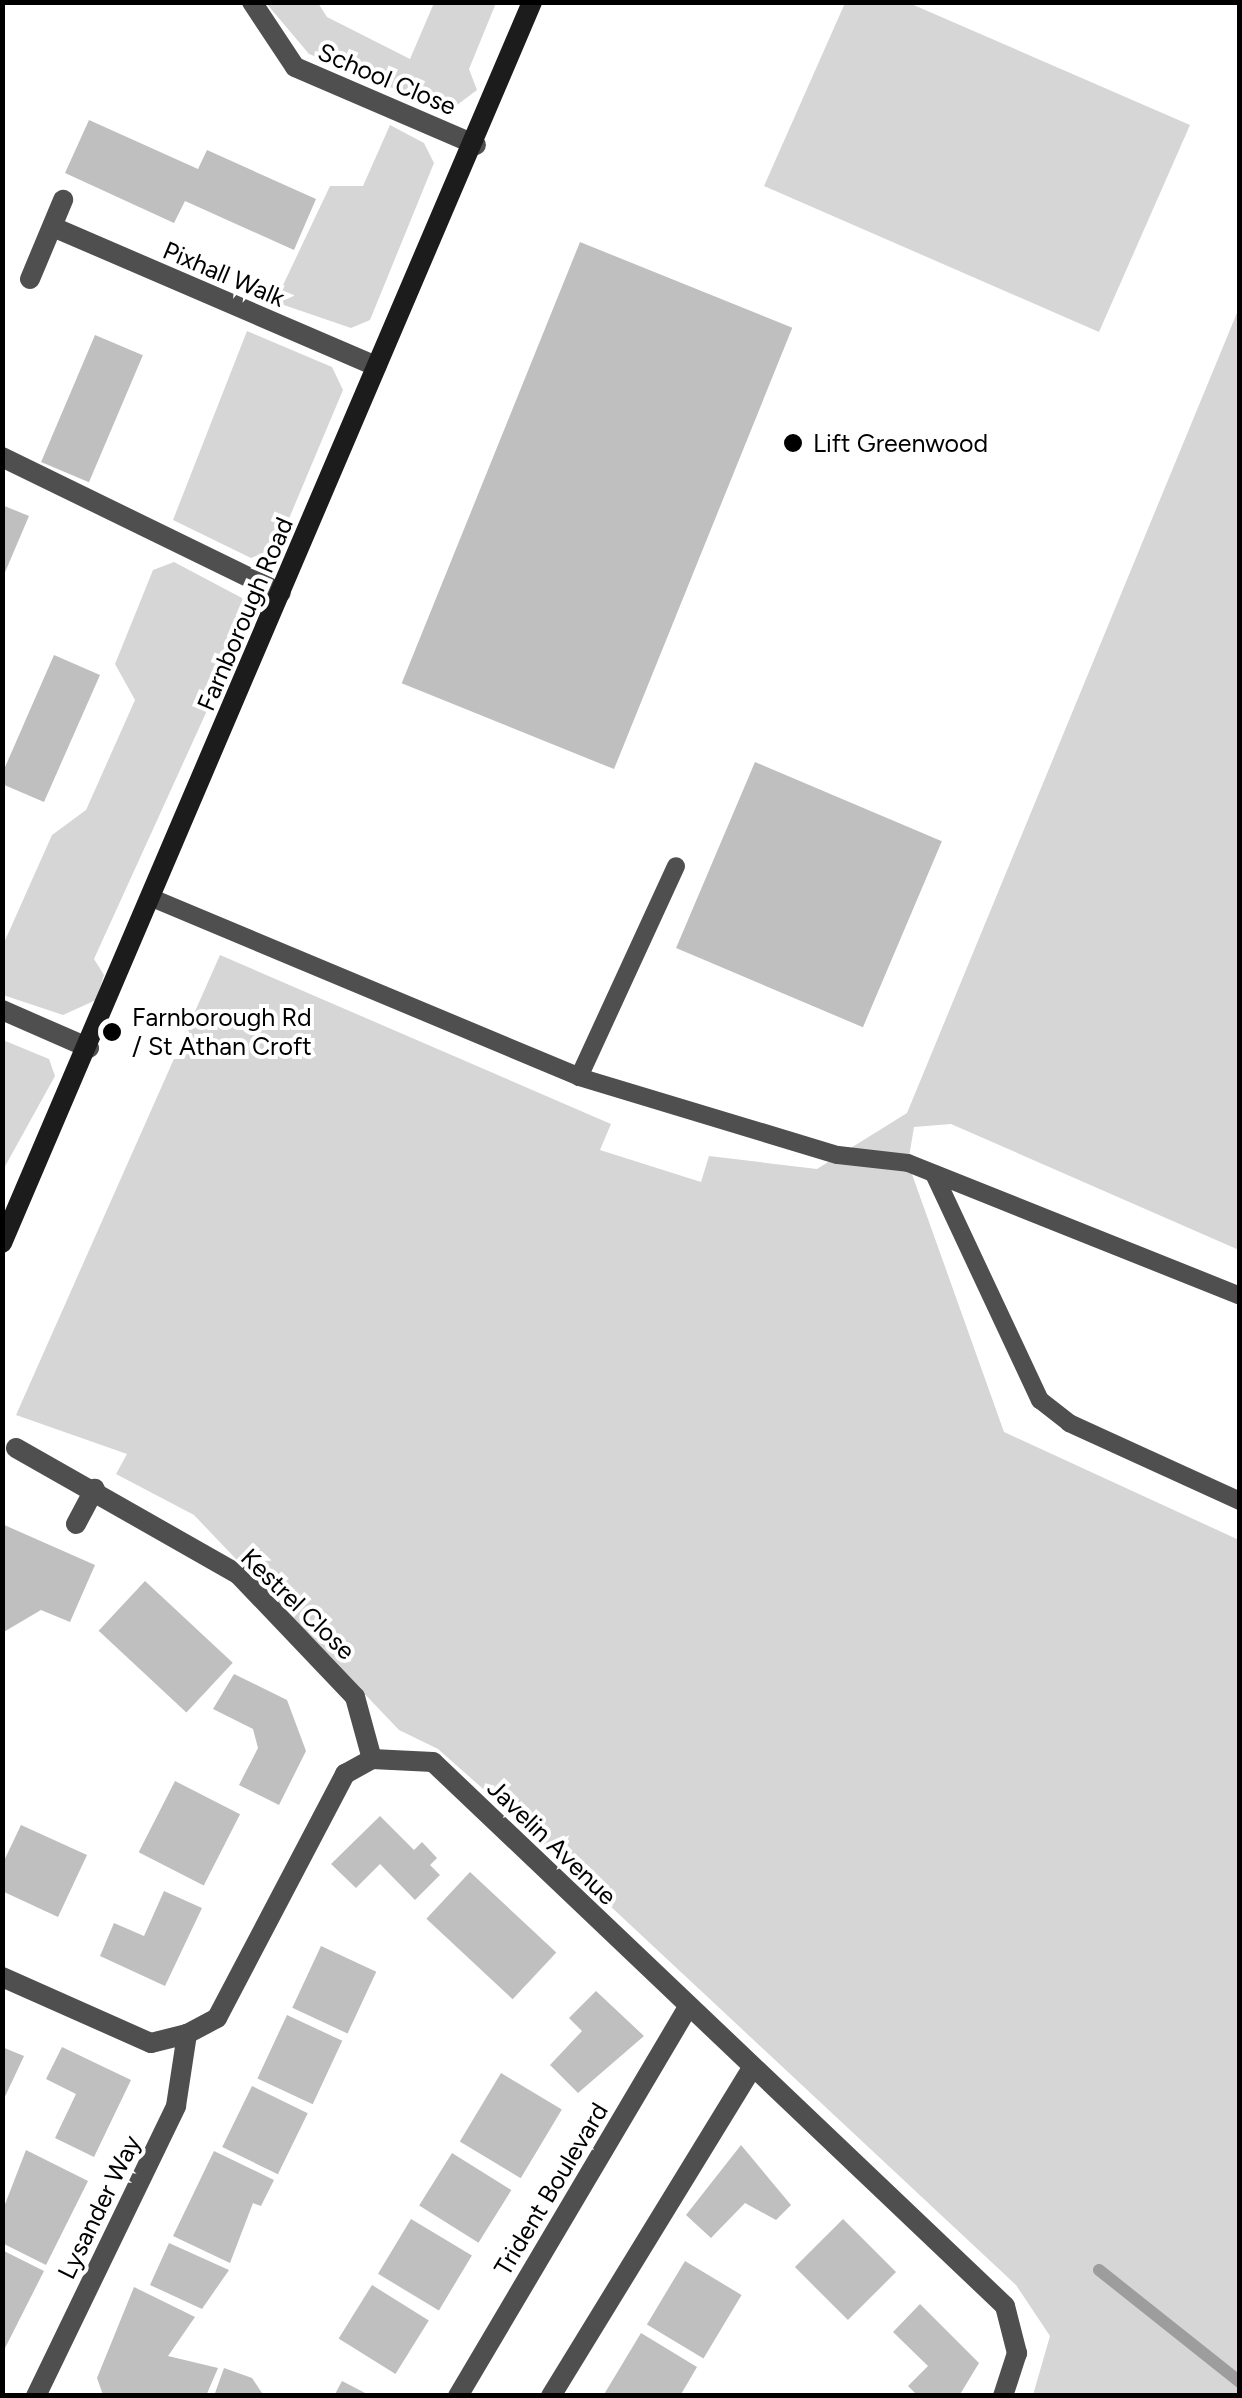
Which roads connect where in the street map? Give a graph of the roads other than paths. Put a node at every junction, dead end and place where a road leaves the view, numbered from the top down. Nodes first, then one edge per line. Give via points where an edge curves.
1 (252, 2) edge
2 (532, 2) edge
3 (476, 145) junction
4 (63, 200) dead end
5 (52, 227) junction
6 (30, 279) dead end
7 (376, 366) junction
8 (2, 457) edge
9 (281, 593) junction
10 (676, 866) dead end
11 (152, 898) junction
12 (2, 1010) edge
13 (89, 1048) junction
14 (579, 1077) junction
15 (934, 1174) junction
16 (2, 1243) edge
17 (1240, 1296) edge
18 (16, 1448) dead end
19 (95, 1488) junction
20 (1240, 1501) edge
21 (76, 1524) dead end
22 (372, 1760) junction
23 (2, 1977) edge
24 (687, 2008) junction
25 (187, 2034) junction
26 (752, 2068) junction
27 (36, 2396) edge
28 (458, 2396) edge
29 (550, 2396) edge
30 (1003, 2396) edge

1 - 3 street, School Close via 295,67
2 - 3 street, Farnborough Road
3 - 7 street, Farnborough Road
4 - 5 street
5 - 6 street
5 - 7 street, Pixhall Walk
7 - 9 street, Farnborough Road
8 - 9 street
9 - 11 street, Farnborough Road
10 - 14 lane
11 - 13 street, Farnborough Road
11 - 14 lane
12 - 13 street
13 - 16 street, Farnborough Road
14 - 15 lane via 838,1155
15 - 17 lane
15 - 20 lane via 1040,1400 1069,1423
18 - 19 street, Kestrel Close
19 - 21 street
19 - 22 street, Kestrel Close via 238,1574 355,1697
22 - 24 street, Javelin Avenue via 434,1762
22 - 25 street via 345,1774 318,1810 217,2018
23 - 25 street via 151,2043
24 - 26 street, Javelin Avenue
24 - 28 street, Trident Boulevard
25 - 27 street, Lysander Way via 176,2106
26 - 29 street
26 - 30 street, Javelin Avenue via 1005,2306 1017,2353

